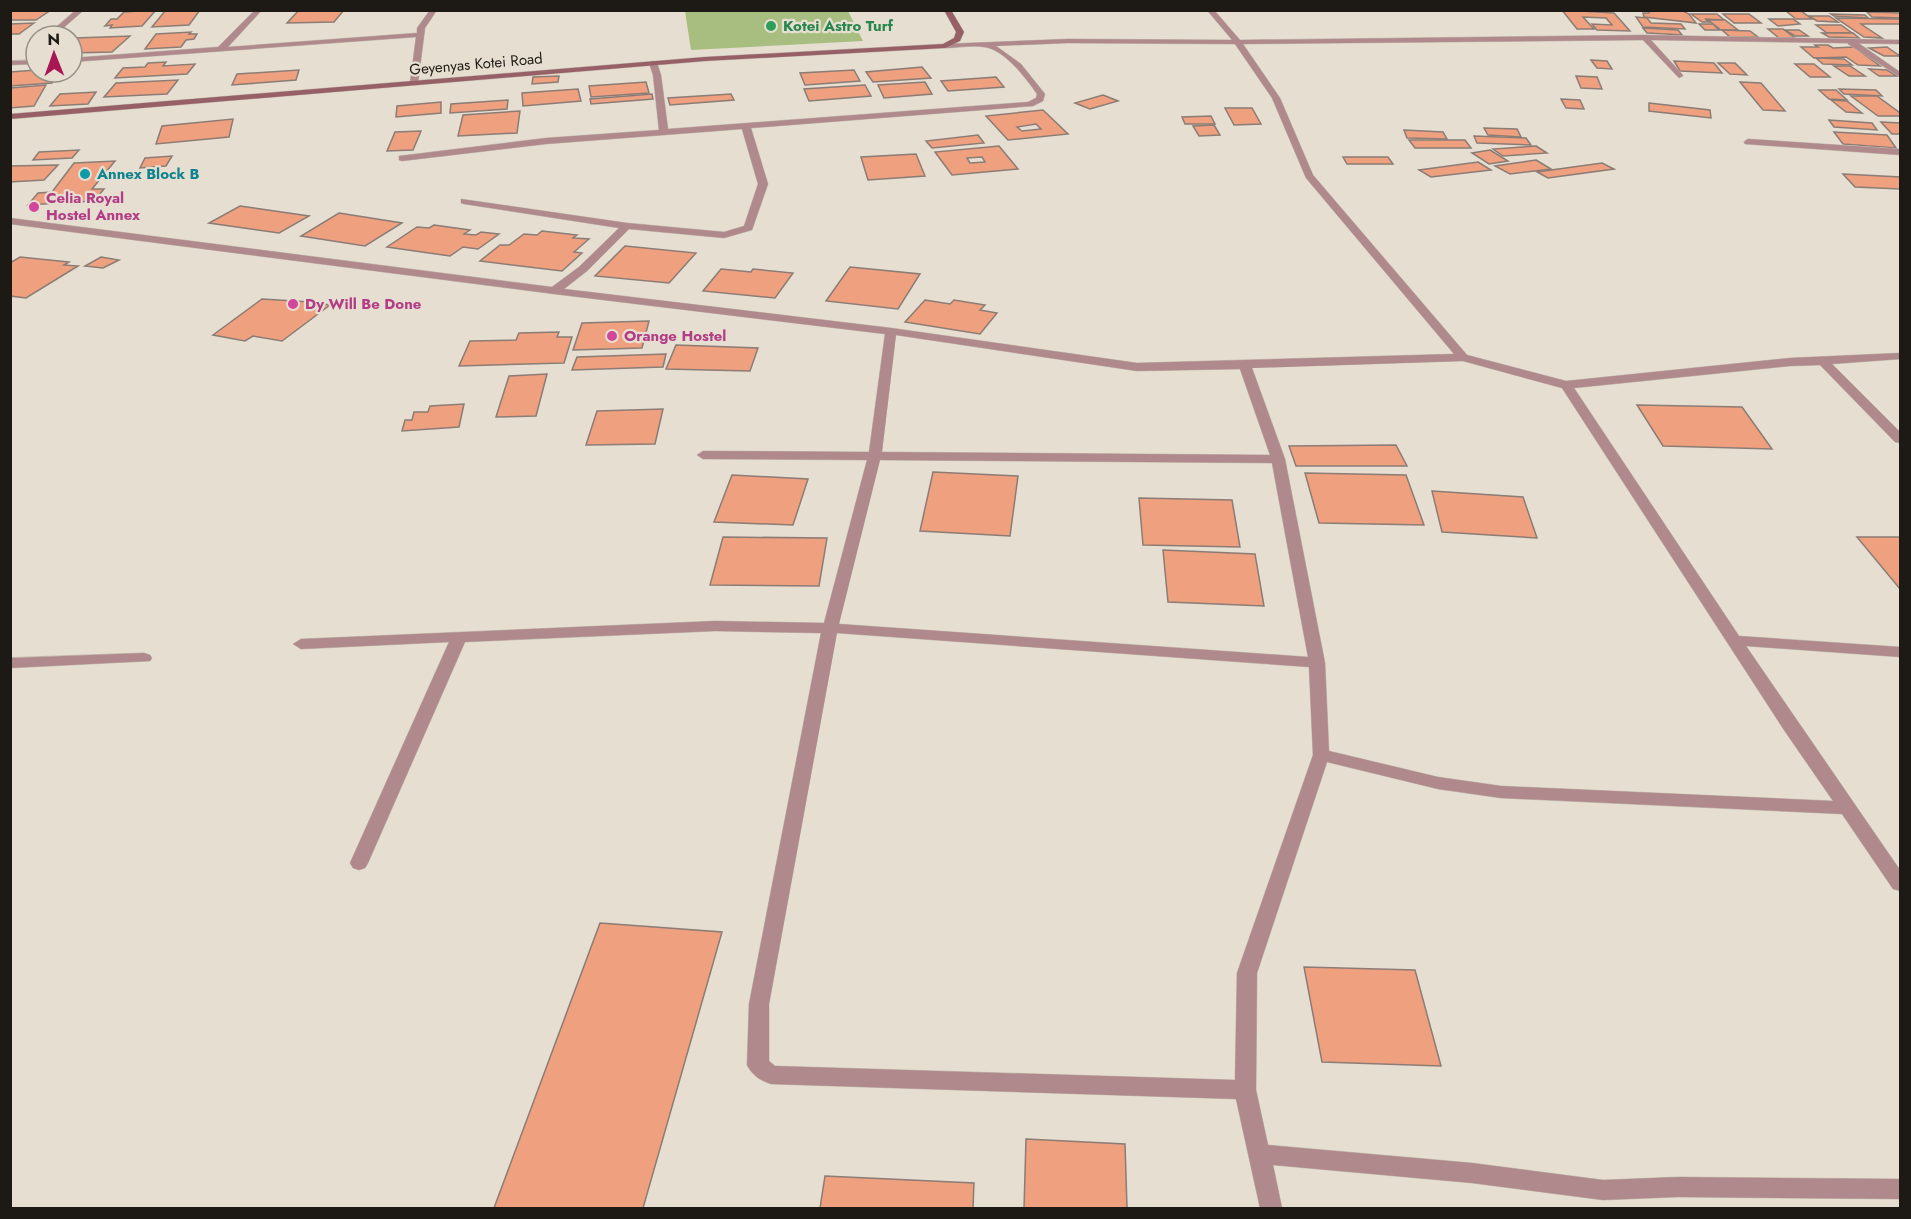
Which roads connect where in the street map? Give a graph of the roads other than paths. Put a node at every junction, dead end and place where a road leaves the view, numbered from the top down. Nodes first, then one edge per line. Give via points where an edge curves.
1 (81, 10) edge
2 (259, 10) edge
3 (434, 10) edge
4 (947, 10) edge
5 (1210, 10) edge
6 (64, 24) edge
7 (420, 35) junction
8 (1644, 37) junction
9 (1239, 42) junction
10 (1851, 42) junction
11 (1900, 42) edge
12 (986, 44) junction
13 (945, 46) junction
14 (220, 50) junction
15 (84, 59) edge
16 (24, 60) edge
17 (10, 63) edge
18 (21, 63) junction
19 (24, 63) edge
20 (653, 63) junction
21 (1900, 75) edge
22 (1679, 76) dead end
23 (414, 83) junction
24 (10, 117) edge
25 (746, 127) junction
26 (664, 132) junction
27 (1748, 142) dead end
28 (1900, 152) edge
29 (402, 159) dead end
30 (464, 201) dead end
31 (10, 221) edge
32 (627, 226) junction
33 (554, 291) junction
34 (891, 331) junction
35 (1900, 356) edge
36 (1463, 357) junction
37 (1823, 361) junction
38 (1245, 365) junction
39 (1566, 385) junction
40 (1900, 439) edge
41 (875, 454) junction
42 (704, 455) dead end
43 (1278, 459) junction
44 (830, 628) junction
45 (459, 637) junction
46 (1734, 641) junction
47 (302, 644) dead end
48 (1900, 651) edge
49 (144, 658) dead end
50 (10, 663) edge
51 (1317, 663) junction
52 (1321, 755) junction
53 (1847, 808) junction
54 (358, 863) dead end
55 (1900, 884) edge
56 (1245, 1090) junction
57 (1260, 1154) junction
58 (1900, 1189) edge
59 (1271, 1209) edge

1 - 6 street
2 - 14 street
3 - 7 street
4 - 13 street via 960,32 957,39
5 - 9 street
7 - 14 street
7 - 23 street
8 - 9 street
8 - 10 street
8 - 22 street
9 - 12 street
9 - 36 street via 1283,112 1309,176
10 - 11 street
10 - 21 street
12 - 13 street
12 - 25 street via 1009,56 1021,68 1041,94 1040,99 1002,107
13 - 20 street, Geyenyas Kotei Road
14 - 15 street
16 - 18 street
17 - 18 street
18 - 19 street
20 - 23 street, Geyenyas Kotei Road
20 - 26 street
23 - 24 street, Geyenyas Kotei Road
25 - 26 street
25 - 32 street via 763,184 748,228 724,235
26 - 29 street via 546,141
27 - 28 street
30 - 32 street
31 - 33 street
32 - 33 street
33 - 34 street
34 - 38 street via 1137,367
34 - 41 street
35 - 37 street
36 - 38 street
36 - 39 street
37 - 39 street
37 - 40 street
38 - 43 street
39 - 46 street
41 - 42 street
41 - 43 street
41 - 44 street
43 - 51 street
44 - 45 street via 716,626
44 - 51 street
44 - 56 street via 759,1004 758,1065 771,1075 782,1076
45 - 47 street
45 - 54 street
46 - 48 street
46 - 53 street
49 - 50 street
51 - 52 street
52 - 53 street via 1438,783 1501,792
52 - 56 street via 1247,973
53 - 55 street
56 - 57 street
57 - 58 street via 1472,1173 1603,1190
57 - 59 street

